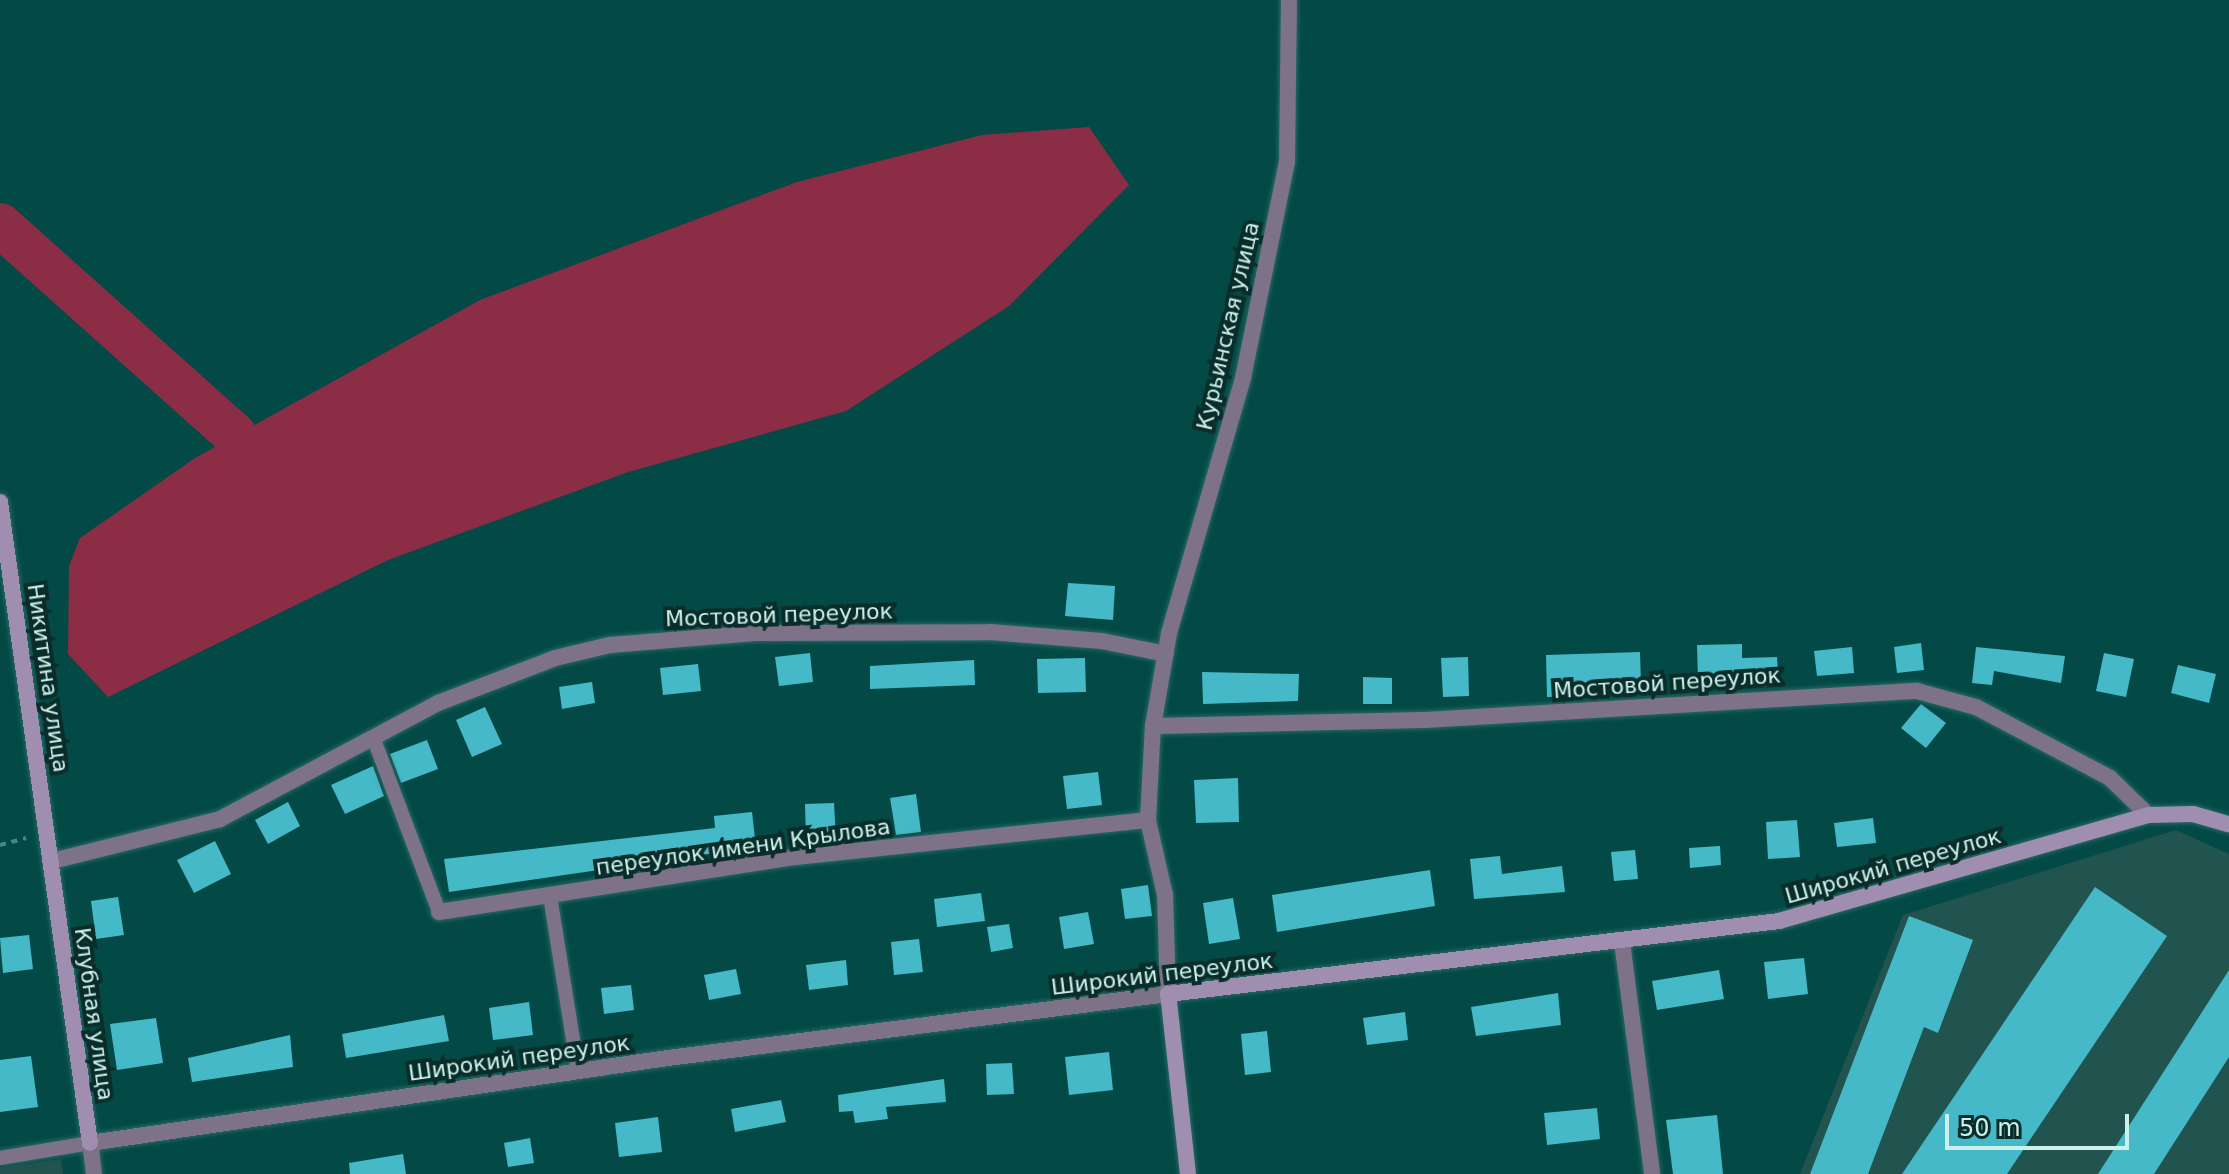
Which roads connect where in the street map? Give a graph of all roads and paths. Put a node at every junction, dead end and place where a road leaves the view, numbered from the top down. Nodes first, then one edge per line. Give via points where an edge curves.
1 (1289, 0) edge
2 (0, 502) edge
3 (1166, 654) junction
4 (1153, 726) junction
5 (373, 737) junction
6 (2148, 815) junction
7 (1148, 820) junction
8 (2229, 824) edge
9 (48, 832) junction
10 (0, 845) edge
11 (52, 861) junction
12 (550, 896) junction
13 (439, 912) joint
14 (1622, 942) junction
15 (1168, 994) junction
16 (578, 1071) junction
17 (90, 1143) junction
18 (0, 1158) edge
19 (94, 1174) edge
20 (1188, 1174) edge
21 (1652, 1174) edge

1 - 3 street, Курьинская улица via 1287,162 1243,378
2 - 9 main road, Никитина улица
3 - 4 street, Курьинская улица
3 - 5 street, Мостовой переулок via 1102,641 990,632 755,633 610,645 496,678
4 - 6 street, Мостовой переулок via 1425,720 1917,691 1976,707 2110,778
4 - 7 street, Курьинская улица
5 - 11 street, Мостовой переулок via 220,819
5 - 13 lane
6 - 8 main road, Широкий переулок via 2193,814
6 - 14 main road, Широкий переулок via 1854,903 1779,921
7 - 12 street, переулок имени Крылова via 796,857
7 - 15 street, Курьинская улица via 1165,895
9 - 10 path
9 - 11 main road, Никитина улица
11 - 17 main road, Клубная улица
12 - 13 street, переулок имени Крылова
12 - 16 lane
14 - 15 main road, Широкий переулок
14 - 21 street
15 - 16 street, Широкий переулок
15 - 20 main road
16 - 17 street, Широкий переулок
17 - 18 lane
17 - 19 street, Клубная улица

